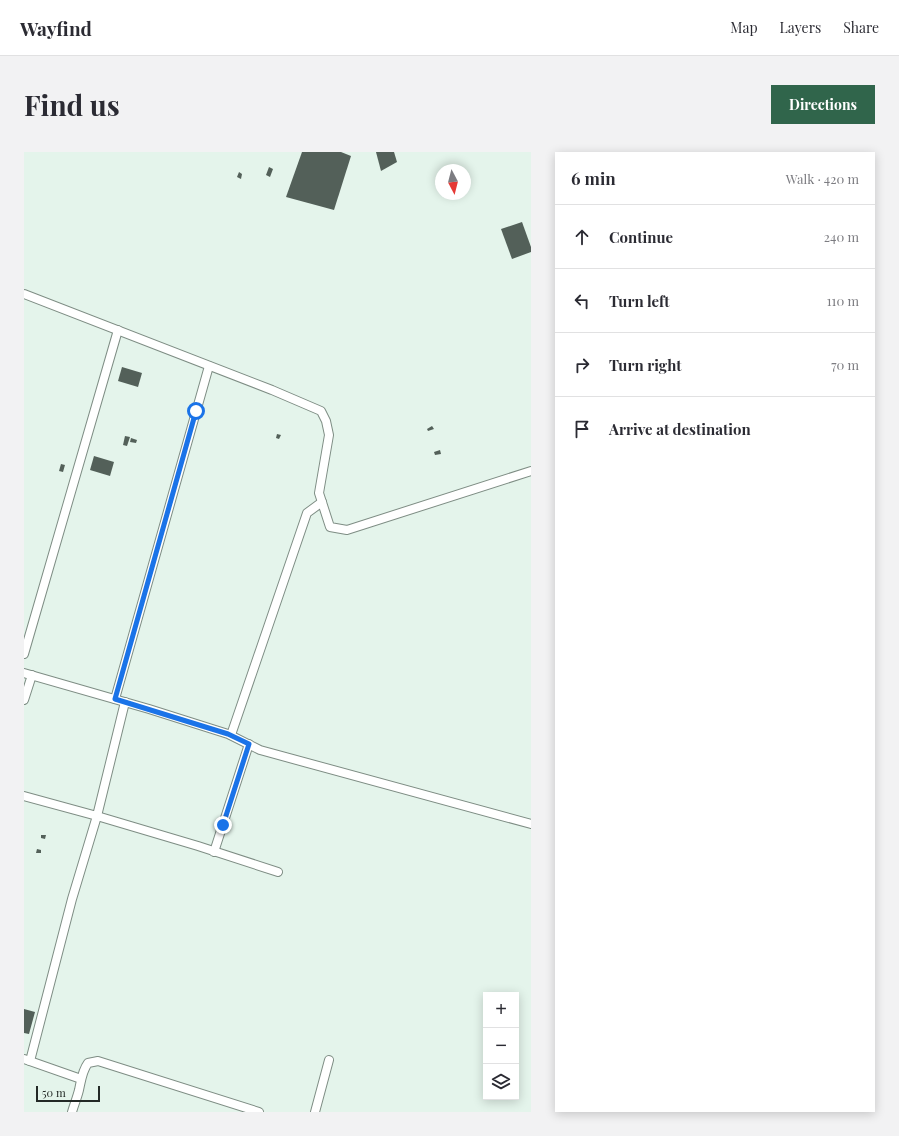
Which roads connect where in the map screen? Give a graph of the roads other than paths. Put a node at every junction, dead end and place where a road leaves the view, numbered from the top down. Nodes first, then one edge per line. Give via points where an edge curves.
1 (24, 294) edge
2 (118, 330) junction
3 (209, 366) junction
4 (531, 470) edge
5 (322, 502) junction
6 (24, 654) edge
7 (28, 674) edge
8 (115, 699) junction
9 (24, 700) edge
10 (125, 702) junction
11 (231, 735) junction
12 (249, 744) junction
13 (24, 796) edge
14 (97, 816) junction
15 (531, 824) edge
16 (214, 852) junction
17 (278, 872) dead end
18 (27, 1060) edge
19 (329, 1060) dead end
20 (81, 1079) junction
21 (72, 1112) edge
22 (259, 1112) edge
23 (315, 1112) edge

1 - 2 street
2 - 3 street
2 - 6 street
3 - 5 street via 321,412 329,435 320,493
3 - 8 street
4 - 5 street via 347,530 330,527
5 - 11 street via 307,513
7 - 8 street
7 - 9 street
8 - 10 street
10 - 11 street
10 - 14 street
11 - 12 street
12 - 15 street via 260,750
12 - 16 street
13 - 14 street
14 - 16 street
14 - 18 street
16 - 17 street
18 - 20 street
19 - 23 street
20 - 21 street
20 - 22 street via 88,1063 98,1062

